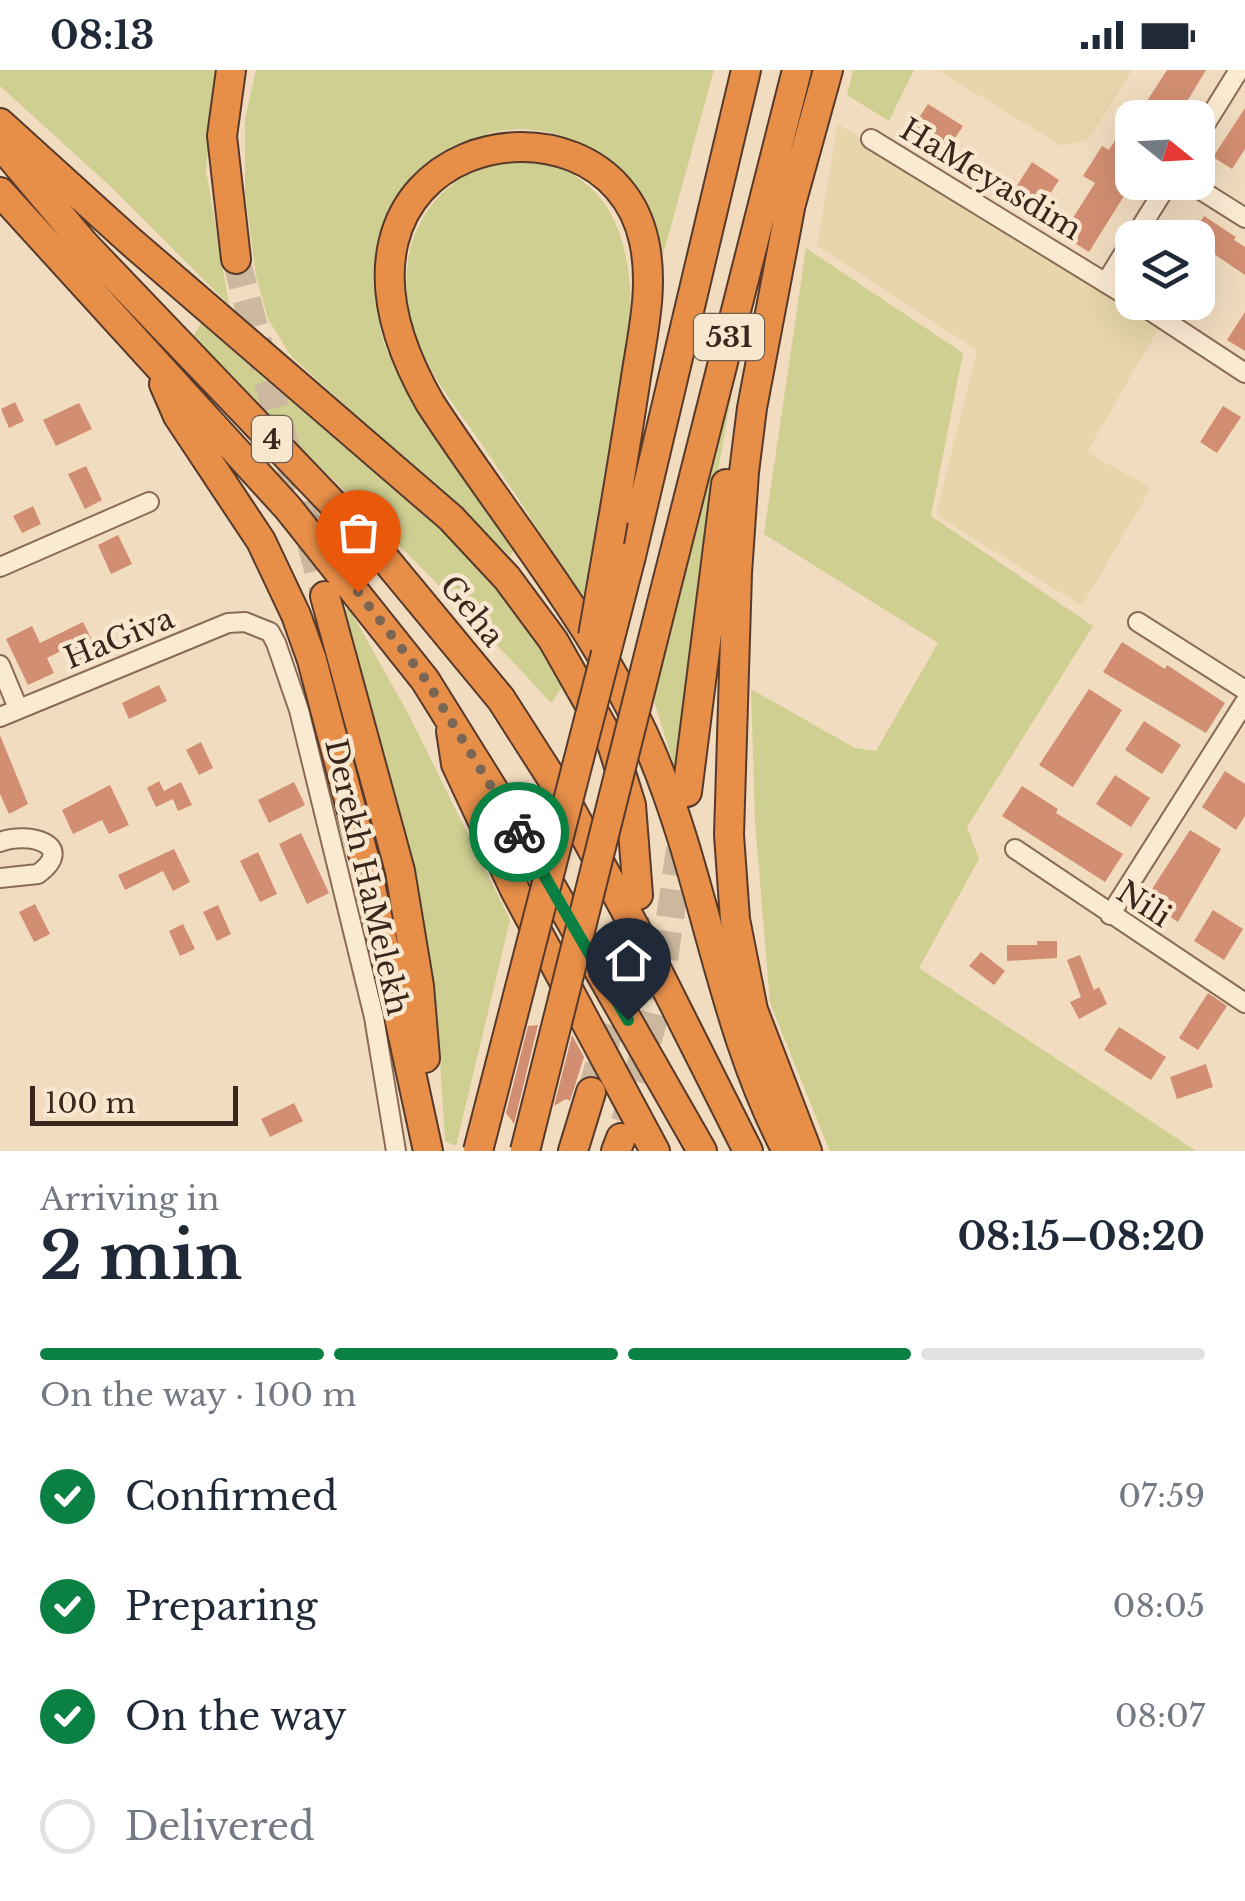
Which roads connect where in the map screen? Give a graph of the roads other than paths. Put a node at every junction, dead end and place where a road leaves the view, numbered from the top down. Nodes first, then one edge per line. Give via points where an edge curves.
1 (231, 70) edge
2 (746, 70) edge
3 (797, 70) edge
4 (828, 70) edge
5 (1239, 70) edge
6 (1215, 109) edge
7 (0, 123) edge
8 (871, 138) dead end
9 (0, 144) edge
10 (0, 192) edge
11 (1215, 199) edge
12 (791, 203) junction
13 (1245, 218) edge
14 (236, 259) tunnel mouth
15 (1115, 268) edge
16 (1106, 282) junction
17 (1115, 288) edge
18 (1164, 320) edge
19 (156, 364) junction
20 (1245, 373) edge
21 (149, 502) dead end
22 (0, 567) edge
23 (325, 596) tunnel mouth
24 (1138, 622) dead end
25 (260, 626) joint
26 (0, 666) edge
27 (1245, 690) edge
28 (1245, 702) edge
29 (18, 708) junction
30 (448, 715) junction
31 (0, 717) edge
32 (687, 792) dead end
33 (1, 840) edge
34 (1015, 850) dead end
35 (549, 874) junction
36 (0, 878) edge
37 (638, 895) tunnel mouth
38 (1110, 915) junction
39 (1245, 1003) edge
40 (591, 1092) tunnel mouth
41 (574, 1145) edge
42 (396, 1151) edge
43 (429, 1151) edge
44 (478, 1151) edge
45 (525, 1151) edge
46 (656, 1151) edge
47 (702, 1151) edge
48 (748, 1151) edge
49 (787, 1151) edge
50 (808, 1151) edge

1 - 14 highway via 222,136
2 - 35 highway, 531, bridge
3 - 45 highway, 531, bridge
4 - 12 highway
5 - 6 street
7 - 37 highway via 451,518 507,578 554,640 612,744 631,805
8 - 16 street, HaMeyasdim
9 - 48 highway, Geha / 4 via 85,245 382,554 500,700 565,799
10 - 19 highway, 4
11 - 13 street
12 - 32 highway via 734,438
12 - 50 highway via 743,487 729,835 735,919 753,1010
15 - 16 street
16 - 17 street, HaMeyasdim
18 - 20 street, HaMeyasdim
19 - 30 highway, 4 via 288,508
19 - 43 highway via 178,416 261,541 312,660 366,864
21 - 22 street
23 - 43 highway via 410,927
24 - 27 street
25 - 29 street, HaGiva via 228,623
25 - 42 street, Derekh HaMelekh via 276,643 299,710 374,1017
26 - 29 street
28 - 38 street
29 - 31 street, HaGiva
30 - 46 highway via 456,764 515,890
30 - 47 highway, 4
33 - 36 street via 35,837 51,853 38,874
34 - 38 street, Nili
35 - 44 highway, 531, bridge
35 - 49 highway, bridge via 614,520 647,309 648,261 639,222 612,180 585,159 526,142 474,150 441,167 402,214 388,286 397,333 430,403 595,647 641,730 673,812 746,1057
38 - 39 street, Nili
40 - 41 highway

